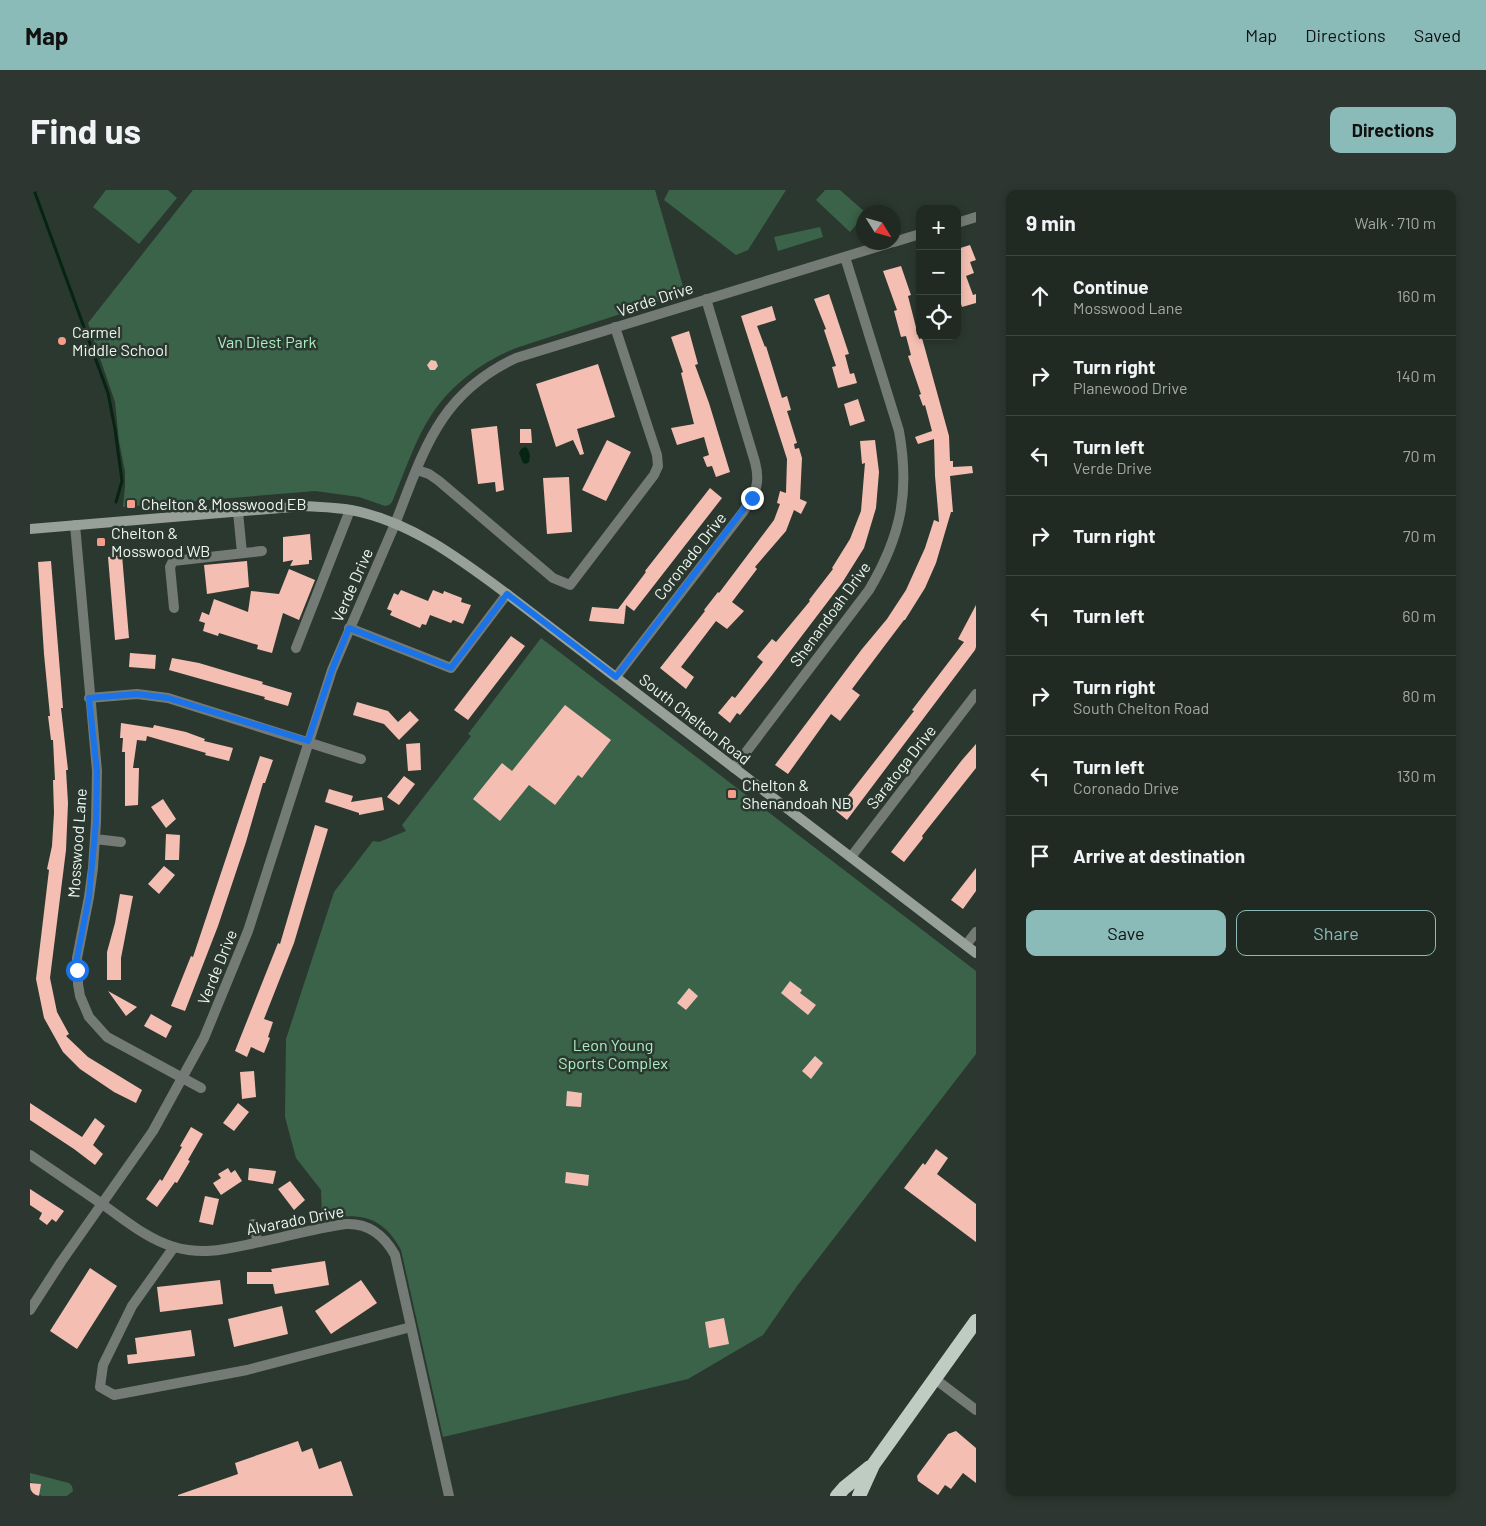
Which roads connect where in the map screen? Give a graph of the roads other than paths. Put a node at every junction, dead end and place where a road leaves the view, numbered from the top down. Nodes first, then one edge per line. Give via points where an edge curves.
1 (976, 217) edge
2 (961, 222) edge
3 (916, 235) edge
4 (901, 240) edge
5 (867, 250) edge
6 (845, 257) junction
7 (706, 299) junction
8 (615, 328) junction
9 (417, 470) junction
10 (350, 510) junction
11 (238, 512) junction
12 (396, 524) junction
13 (75, 525) junction
14 (30, 529) edge
15 (262, 551) dead end
16 (242, 552) junction
17 (507, 594) junction
18 (174, 608) dead end
19 (349, 628) junction
20 (296, 648) dead end
21 (616, 677) junction
22 (976, 694) edge
23 (89, 698) junction
24 (308, 741) junction
25 (361, 759) dead end
26 (734, 768) junction
27 (95, 839) junction
28 (121, 842) dead end
29 (851, 858) junction
30 (976, 932) edge
31 (966, 945) junction
32 (976, 953) edge
33 (182, 1079) junction
34 (201, 1088) dead end
35 (30, 1154) edge
36 (102, 1204) junction
37 (253, 1224) dead end
38 (258, 1242) junction
39 (174, 1247) junction
40 (32, 1304) edge
41 (976, 1321) edge
42 (410, 1327) junction
43 (935, 1379) junction
44 (976, 1410) edge
45 (873, 1465) junction
46 (448, 1496) edge
47 (837, 1496) edge
48 (859, 1496) edge

1 - 2 street
3 - 4 street, Verde Drive
5 - 6 street, Verde Drive
6 - 7 street, Verde Drive
6 - 26 street, Shenandoah Drive via 899,431 904,456 902,510 883,566 869,590
7 - 8 street, Verde Drive
7 - 21 street, Coronado Drive via 758,475 758,486 743,512
8 - 9 street, Verde Drive via 516,358 497,367 469,388 441,419
8 - 9 street via 658,466 570,586 553,578 439,481
9 - 12 street, Verde Drive
10 - 11 main road, South Chelton Road via 305,506
10 - 12 main road, South Chelton Road
10 - 20 street
11 - 13 main road, South Chelton Road
11 - 16 street
12 - 17 main road, South Chelton Road via 450,553
12 - 19 street, Verde Drive
13 - 14 main road, South Chelton Road
13 - 23 street, Mosswood Lane
15 - 16 street
16 - 18 street via 173,562 170,568
17 - 19 street via 451,668
17 - 21 main road, South Chelton Road
19 - 24 street, Verde Drive
21 - 26 main road, South Chelton Road
22 - 29 street, Saratoga Drive
23 - 24 street via 137,694 168,698
23 - 27 street, Mosswood Lane via 97,771
24 - 25 street
24 - 33 street, Verde Drive via 239,956 204,1038
26 - 29 main road, South Chelton Road
27 - 28 street
27 - 33 street, Mosswood Lane via 89,897 77,958 80,996 89,1017 107,1037
29 - 31 main road, South Chelton Road
30 - 31 street
31 - 32 main road, South Chelton Road
33 - 34 street, Mosswood Lane
33 - 36 street, Verde Drive via 153,1131
35 - 36 street, Alvarado Drive
36 - 39 street, Alvarado Drive via 137,1229
36 - 40 street, Verde Drive
37 - 38 street
38 - 39 street, Alvarado Drive via 210,1252
38 - 42 street, Alvarado Drive via 336,1226 355,1224 370,1228 384,1238 394,1254
39 - 42 street via 132,1306 102,1365 100,1387 114,1395 247,1370
41 - 43 highway
42 - 46 street, Alvarado Drive
43 - 44 street
43 - 45 highway
45 - 47 highway
45 - 48 highway

